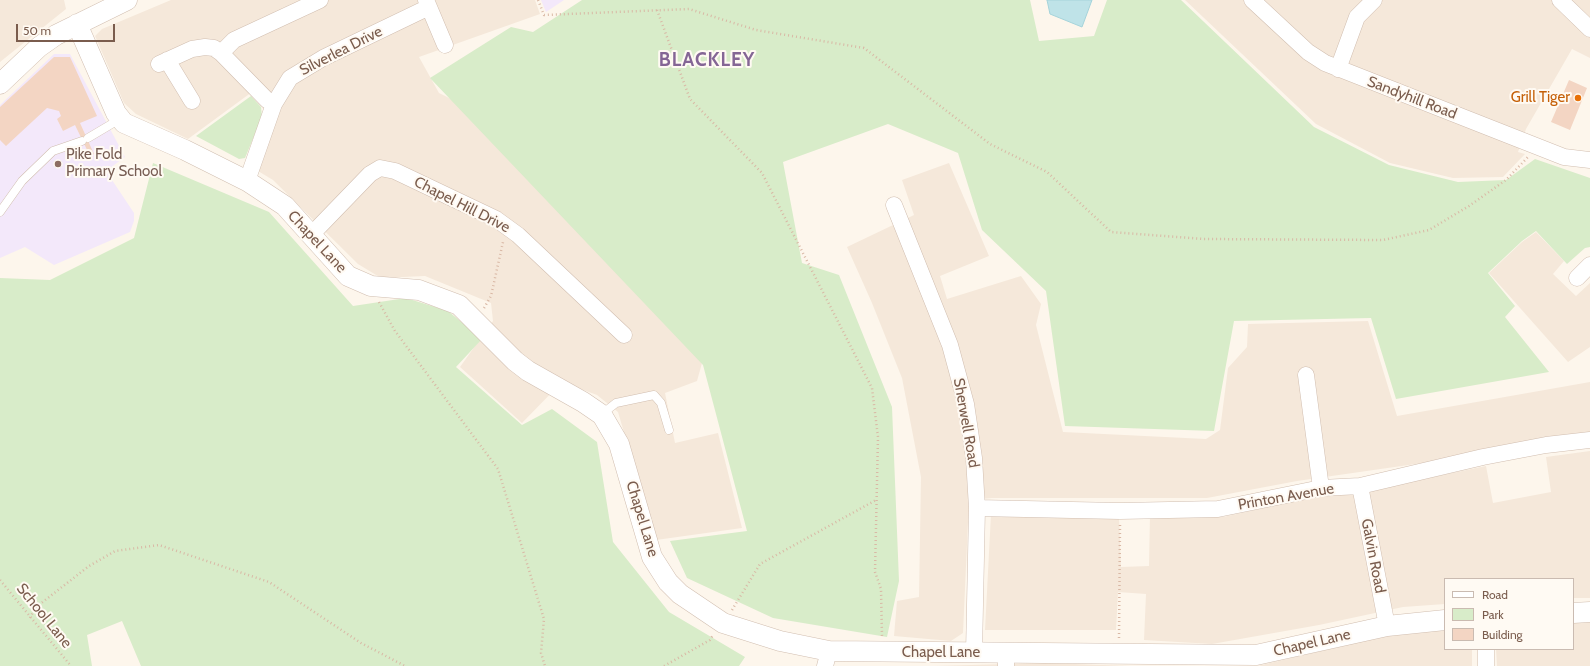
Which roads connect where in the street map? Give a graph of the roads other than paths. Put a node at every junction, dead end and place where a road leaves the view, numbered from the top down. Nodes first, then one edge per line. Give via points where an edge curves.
1 (126, 0) edge
2 (320, 0) edge
3 (1252, 0) edge
4 (1374, 0) edge
5 (1560, 0) edge
6 (428, 4) edge
7 (77, 24) junction
8 (1590, 30) edge
9 (445, 45) dead end
10 (221, 53) junction
11 (1338, 69) junction
12 (0, 84) edge
13 (192, 101) dead end
14 (274, 104) junction
15 (120, 119) junction
16 (1590, 160) edge
17 (247, 182) junction
18 (894, 205) dead end
19 (0, 212) edge
20 (312, 234) junction
21 (1590, 265) edge
22 (1577, 278) dead end
23 (624, 335) dead end
24 (1306, 375) dead end
25 (602, 415) junction
26 (669, 430) dead end
27 (1590, 440) edge
28 (1360, 486) junction
29 (1321, 488) junction
30 (977, 508) junction
31 (1590, 612) edge
32 (1574, 613) edge
33 (1444, 620) edge
34 (1387, 626) junction
35 (1486, 650) edge
36 (974, 653) junction
37 (1125, 658) edge
38 (827, 659) edge
39 (1006, 659) edge
40 (1256, 661) edge
41 (1486, 666) edge

1 - 7 street
2 - 10 street via 234,40
3 - 11 street, Sandyhill Road via 1308,52
4 - 11 street via 1357,17
5 - 8 street
6 - 9 street
6 - 14 street, Silverlea Drive via 300,70 290,78
7 - 12 street via 39,47
7 - 15 street
10 - 13 street via 214,48 198,47 163,62
10 - 14 street via 266,100
11 - 16 street, Sandyhill Road via 1564,157
14 - 17 street, Silverlea Drive
15 - 17 street, Chapel Lane
15 - 19 lane via 85,139 53,152 22,181
17 - 20 street, Chapel Lane via 285,206
18 - 30 street, Sherwell Road via 950,345 966,404 974,458
20 - 23 street, Chapel Hill Drive via 370,174 380,168 395,170 496,219 518,234
20 - 25 street, Chapel Lane via 348,276 371,286 410,288 426,292 459,306 528,371
21 - 22 street
24 - 29 street
25 - 26 lane via 616,403 654,395 661,403
25 - 38 street, Chapel Lane via 619,444 644,537 652,557 658,569 680,594 723,623
27 - 28 street, Printon Avenue via 1482,457
28 - 29 street, Printon Avenue
28 - 34 street, Galvin Road
29 - 30 street, Printon Avenue via 1218,510
30 - 36 street, Sherwell Road
31 - 32 street
33 - 34 street, Chapel Lane
34 - 40 street, Chapel Lane
35 - 41 street
36 - 38 street, Chapel Lane via 881,653
36 - 39 street, Chapel Lane
37 - 39 street, Chapel Lane
37 - 40 street, Chapel Lane

